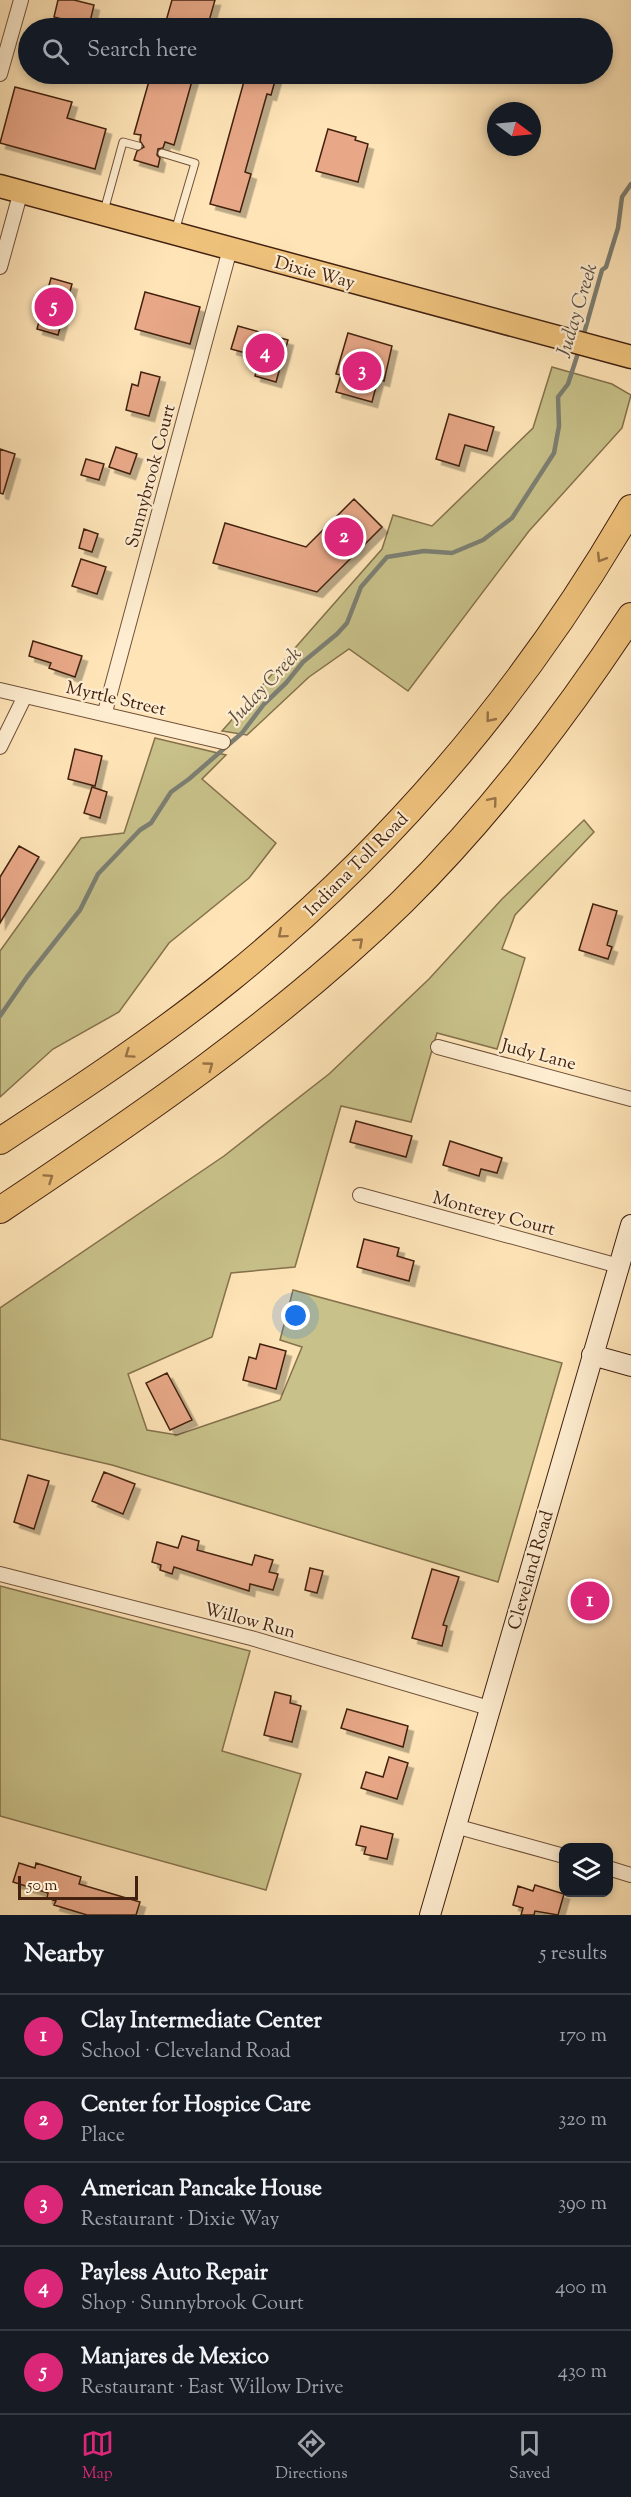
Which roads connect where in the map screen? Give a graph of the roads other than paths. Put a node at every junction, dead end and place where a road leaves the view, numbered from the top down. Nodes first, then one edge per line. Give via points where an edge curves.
1 (21, 0) edge
2 (0, 74) edge
3 (138, 146) dead end
4 (162, 153) dead end
5 (11, 188) edge
6 (103, 214) junction
7 (174, 234) junction
8 (230, 249) junction
9 (0, 267) edge
10 (626, 355) edge
11 (631, 508) edge
12 (631, 616) edge
13 (0, 690) edge
14 (25, 696) junction
15 (105, 712) junction
16 (223, 742) dead end
17 (0, 747) edge
18 (438, 1047) dead end
19 (631, 1099) edge
20 (0, 1141) edge
21 (360, 1195) dead end
22 (0, 1210) edge
23 (631, 1225) edge
24 (618, 1266) junction
25 (592, 1355) junction
26 (631, 1366) edge
27 (0, 1574) edge
28 (489, 1708) junction
29 (455, 1826) junction
30 (559, 1855) edge
31 (613, 1869) edge
32 (631, 1875) edge
33 (430, 1915) edge

1 - 2 street
3 - 6 lane via 123,142
4 - 7 lane via 195,163
5 - 6 main road, Dixie Way
5 - 9 street
6 - 7 main road, Dixie Way
7 - 8 main road, Dixie Way
8 - 10 main road, Dixie Way
8 - 15 street, Sunnybrook Court
11 -> 20 highway, Indiana Toll Road via 506,698 389,834 305,915 230,978 165,1029
22 -> 12 highway via 214,1063 367,935 454,846 525,763 596,670
13 - 14 street, Myrtle Street
14 - 15 street, Myrtle Street
14 - 17 street
15 - 16 street, Myrtle Street
18 - 19 street, Judy Lane
21 - 24 street, Monterey Court
23 - 24 main road, Cleveland Road
24 - 25 main road, Cleveland Road
25 - 26 main road
25 - 28 main road, Cleveland Road
27 - 28 street, Willow Run via 251,1638
28 - 29 main road, Cleveland Road
29 - 30 street
29 - 33 main road, Cleveland Road
31 - 32 street

